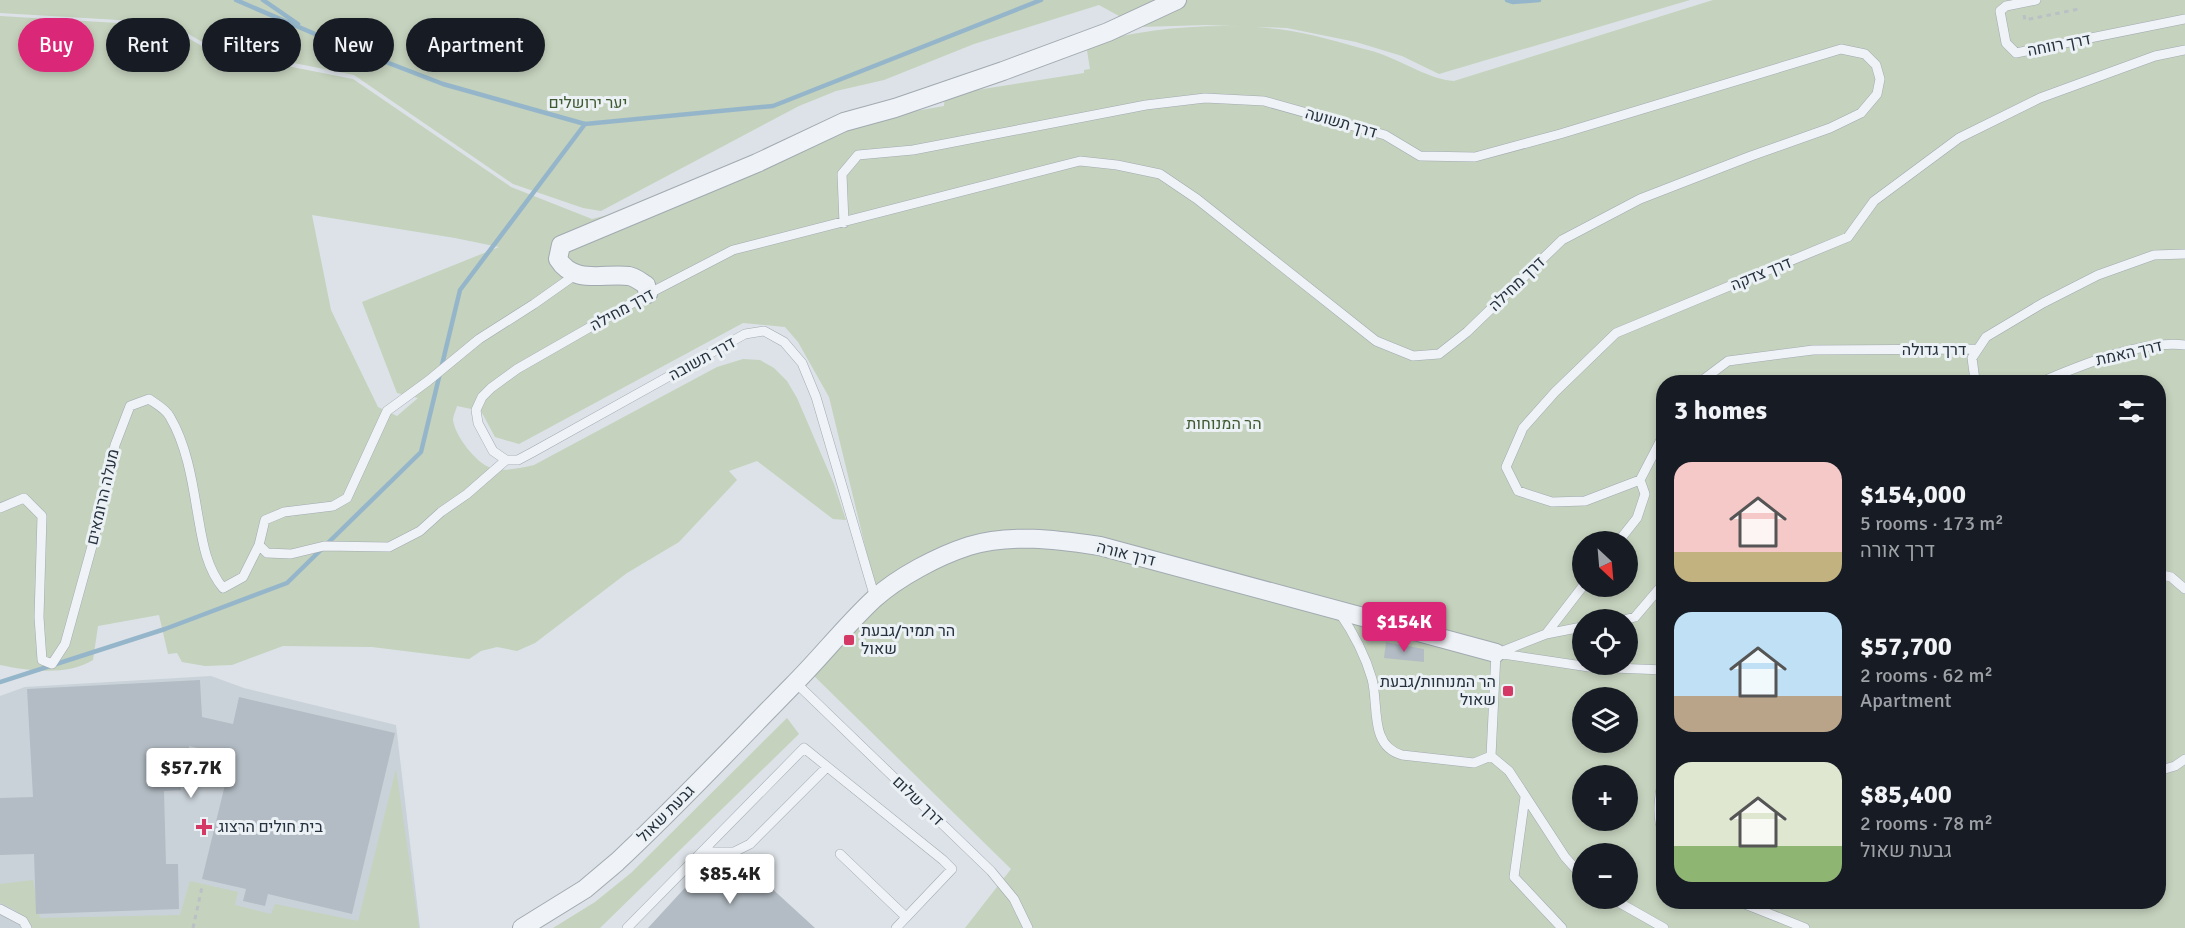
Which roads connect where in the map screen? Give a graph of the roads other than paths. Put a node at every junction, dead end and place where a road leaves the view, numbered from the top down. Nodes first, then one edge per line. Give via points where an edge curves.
1 (1177, 0) edge
2 (2036, 0) edge
3 (2185, 19) edge
4 (2185, 50) edge
5 (1876, 65) joint
6 (844, 223) junction
7 (2185, 254) edge
8 (575, 274) junction
9 (648, 294) junction
10 (2185, 345) edge
11 (1978, 350) junction
12 (1709, 375) edge
13 (1976, 375) edge
14 (2058, 375) edge
15 (1656, 449) edge
16 (506, 460) junction
17 (1640, 480) junction
18 (0, 508) edge
19 (1626, 531) edge
20 (259, 545) junction
21 (2166, 576) edge
22 (2185, 589) edge
23 (1656, 592) edge
24 (1575, 597) edge
25 (875, 598) junction
26 (1339, 612) junction
27 (1638, 613) edge
28 (1572, 629) edge
29 (1546, 634) junction
30 (1496, 654) junction
31 (1656, 670) edge
32 (796, 683) junction
33 (1491, 756) junction
34 (2185, 759) edge
35 (827, 766) junction
36 (2166, 769) edge
37 (1525, 797) junction
38 (702, 852) junction
39 (840, 854) dead end
40 (1572, 865) edge
41 (0, 909) edge
42 (1630, 909) edge
43 (1758, 909) edge
44 (906, 917) junction
45 (27, 928) edge
46 (522, 928) edge
47 (627, 928) edge
48 (896, 928) edge
49 (1028, 928) edge
50 (1562, 928) edge
51 (1664, 928) edge
52 (1805, 928) edge

1 - 8 street via 1108,32 1014,67 844,122 561,245 558,259 564,269
2 - 3 lane, דרך רווחה via 2006,6 2000,11 2006,43 2016,53
4 - 17 lane, דרך צדקה via 2155,56 2040,98 1959,138 1874,201 1848,237 1616,333 1523,428 1506,467 1518,491 1552,502 1585,501
5 - 6 lane, דרך תשועה via 1865,54 1841,49 1475,157 1420,156 1385,135 1264,101 1205,98 1146,105 913,150 858,155 842,174
5 - 6 lane, דרך מחילה via 1880,79 1877,94 1861,113 1640,199 1562,240 1439,354 1413,356 1376,341 1160,174 1080,161
6 - 9 lane, דרך מחילה via 733,250
7 - 11 lane, דרך גדולה via 2154,255 2098,275 1986,337
8 - 9 street via 631,276 646,285
8 - 20 lane via 479,339 387,411 347,498 333,506 284,512 265,520
9 - 16 lane, דרך מחילה via 517,369 482,397 476,410 478,423 493,451
10 - 14 lane, דרך האמת via 2170,343 2099,358
11 - 12 lane, דרך גדולה via 1813,350 1728,361
11 - 13 lane via 1972,358
15 - 17 lane
16 - 20 lane via 420,531 389,547 324,546 291,554 267,553
16 - 25 lane, דרך תשובה via 518,460 745,334 764,331 784,342 802,363 816,397
17 - 19 lane via 1645,494
18 - 20 lane, מעלה הרומאים via 24,498 42,516 39,617 42,660 52,664 66,644 115,445 130,406 149,399 170,414 184,450 212,574 223,588 243,577
21 - 22 lane
23 - 27 lane
24 - 29 lane
25 - 26 street, דרך אורה via 938,558 970,545 1051,540 1100,546
25 - 32 street, דרך אורה
26 - 30 street, דרך אורה
26 - 33 lane via 1368,668 1378,731 1387,748 1402,755 1474,763
28 - 29 lane
29 - 30 lane
30 - 31 lane via 1589,667
30 - 33 lane
32 - 46 street, גבעת שאול via 617,862 585,889
32 - 49 lane, דרך שלום via 991,871 1014,899
33 - 37 lane via 1509,771
34 - 36 lane
35 - 38 lane via 750,844 734,852
35 - 38 lane via 804,748
35 - 44 lane via 952,869
37 - 40 lane
37 - 50 lane via 1514,877
38 - 47 lane
39 - 44 lane
41 - 45 lane via 23,921
42 - 51 lane
43 - 52 lane
44 - 48 lane

